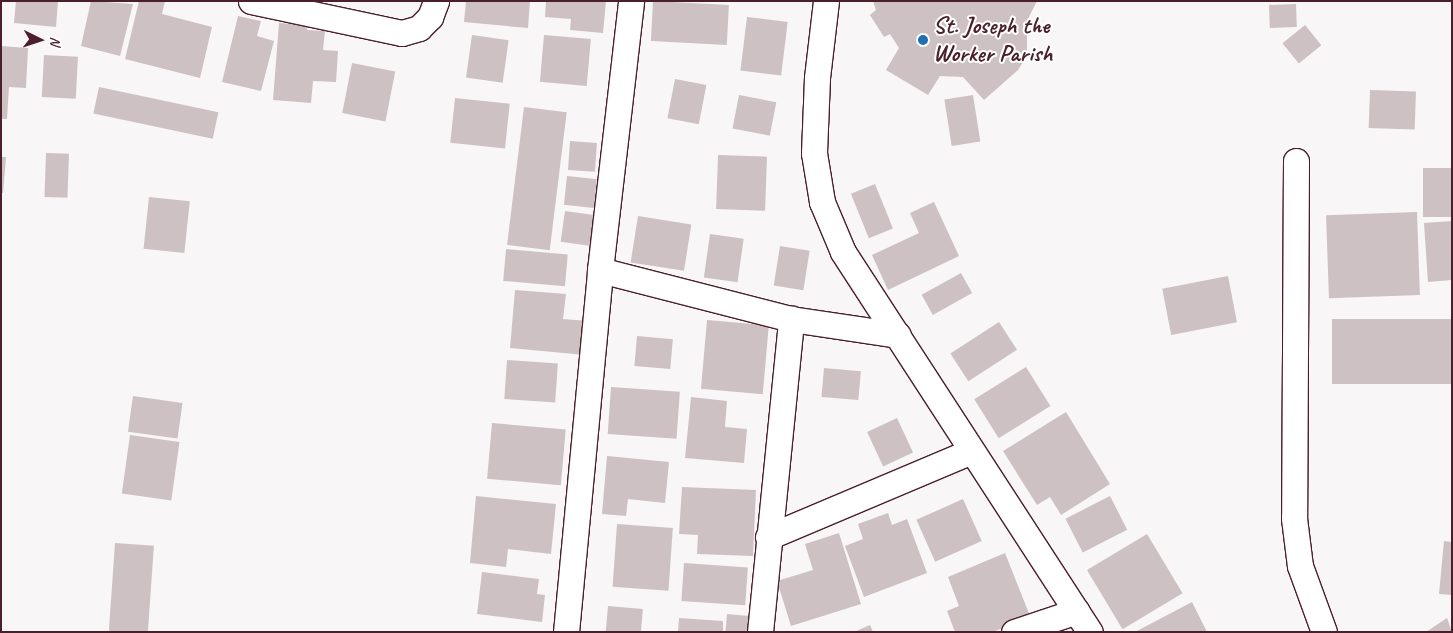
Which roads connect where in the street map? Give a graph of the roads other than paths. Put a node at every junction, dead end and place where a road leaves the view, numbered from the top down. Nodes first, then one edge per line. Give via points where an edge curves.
1 (251, 1) edge
2 (436, 1) edge
3 (631, 1) edge
4 (826, 1) edge
5 (1296, 161) dead end
6 (600, 270) junction
7 (791, 320) junction
8 (898, 335) junction
9 (972, 451) junction
10 (768, 537) junction
11 (1083, 622) edge
12 (566, 632) edge
13 (760, 632) edge
14 (1014, 632) edge
15 (1324, 632) edge

1 - 2 street via 402,33 419,28 430,17
3 - 6 street
4 - 8 street via 817,78 814,153 822,202 843,252
5 - 15 street via 1294,518 1300,566
6 - 7 street
6 - 12 street
7 - 8 street
7 - 10 street
8 - 9 street
9 - 10 street
9 - 11 street
10 - 13 street
11 - 14 street

